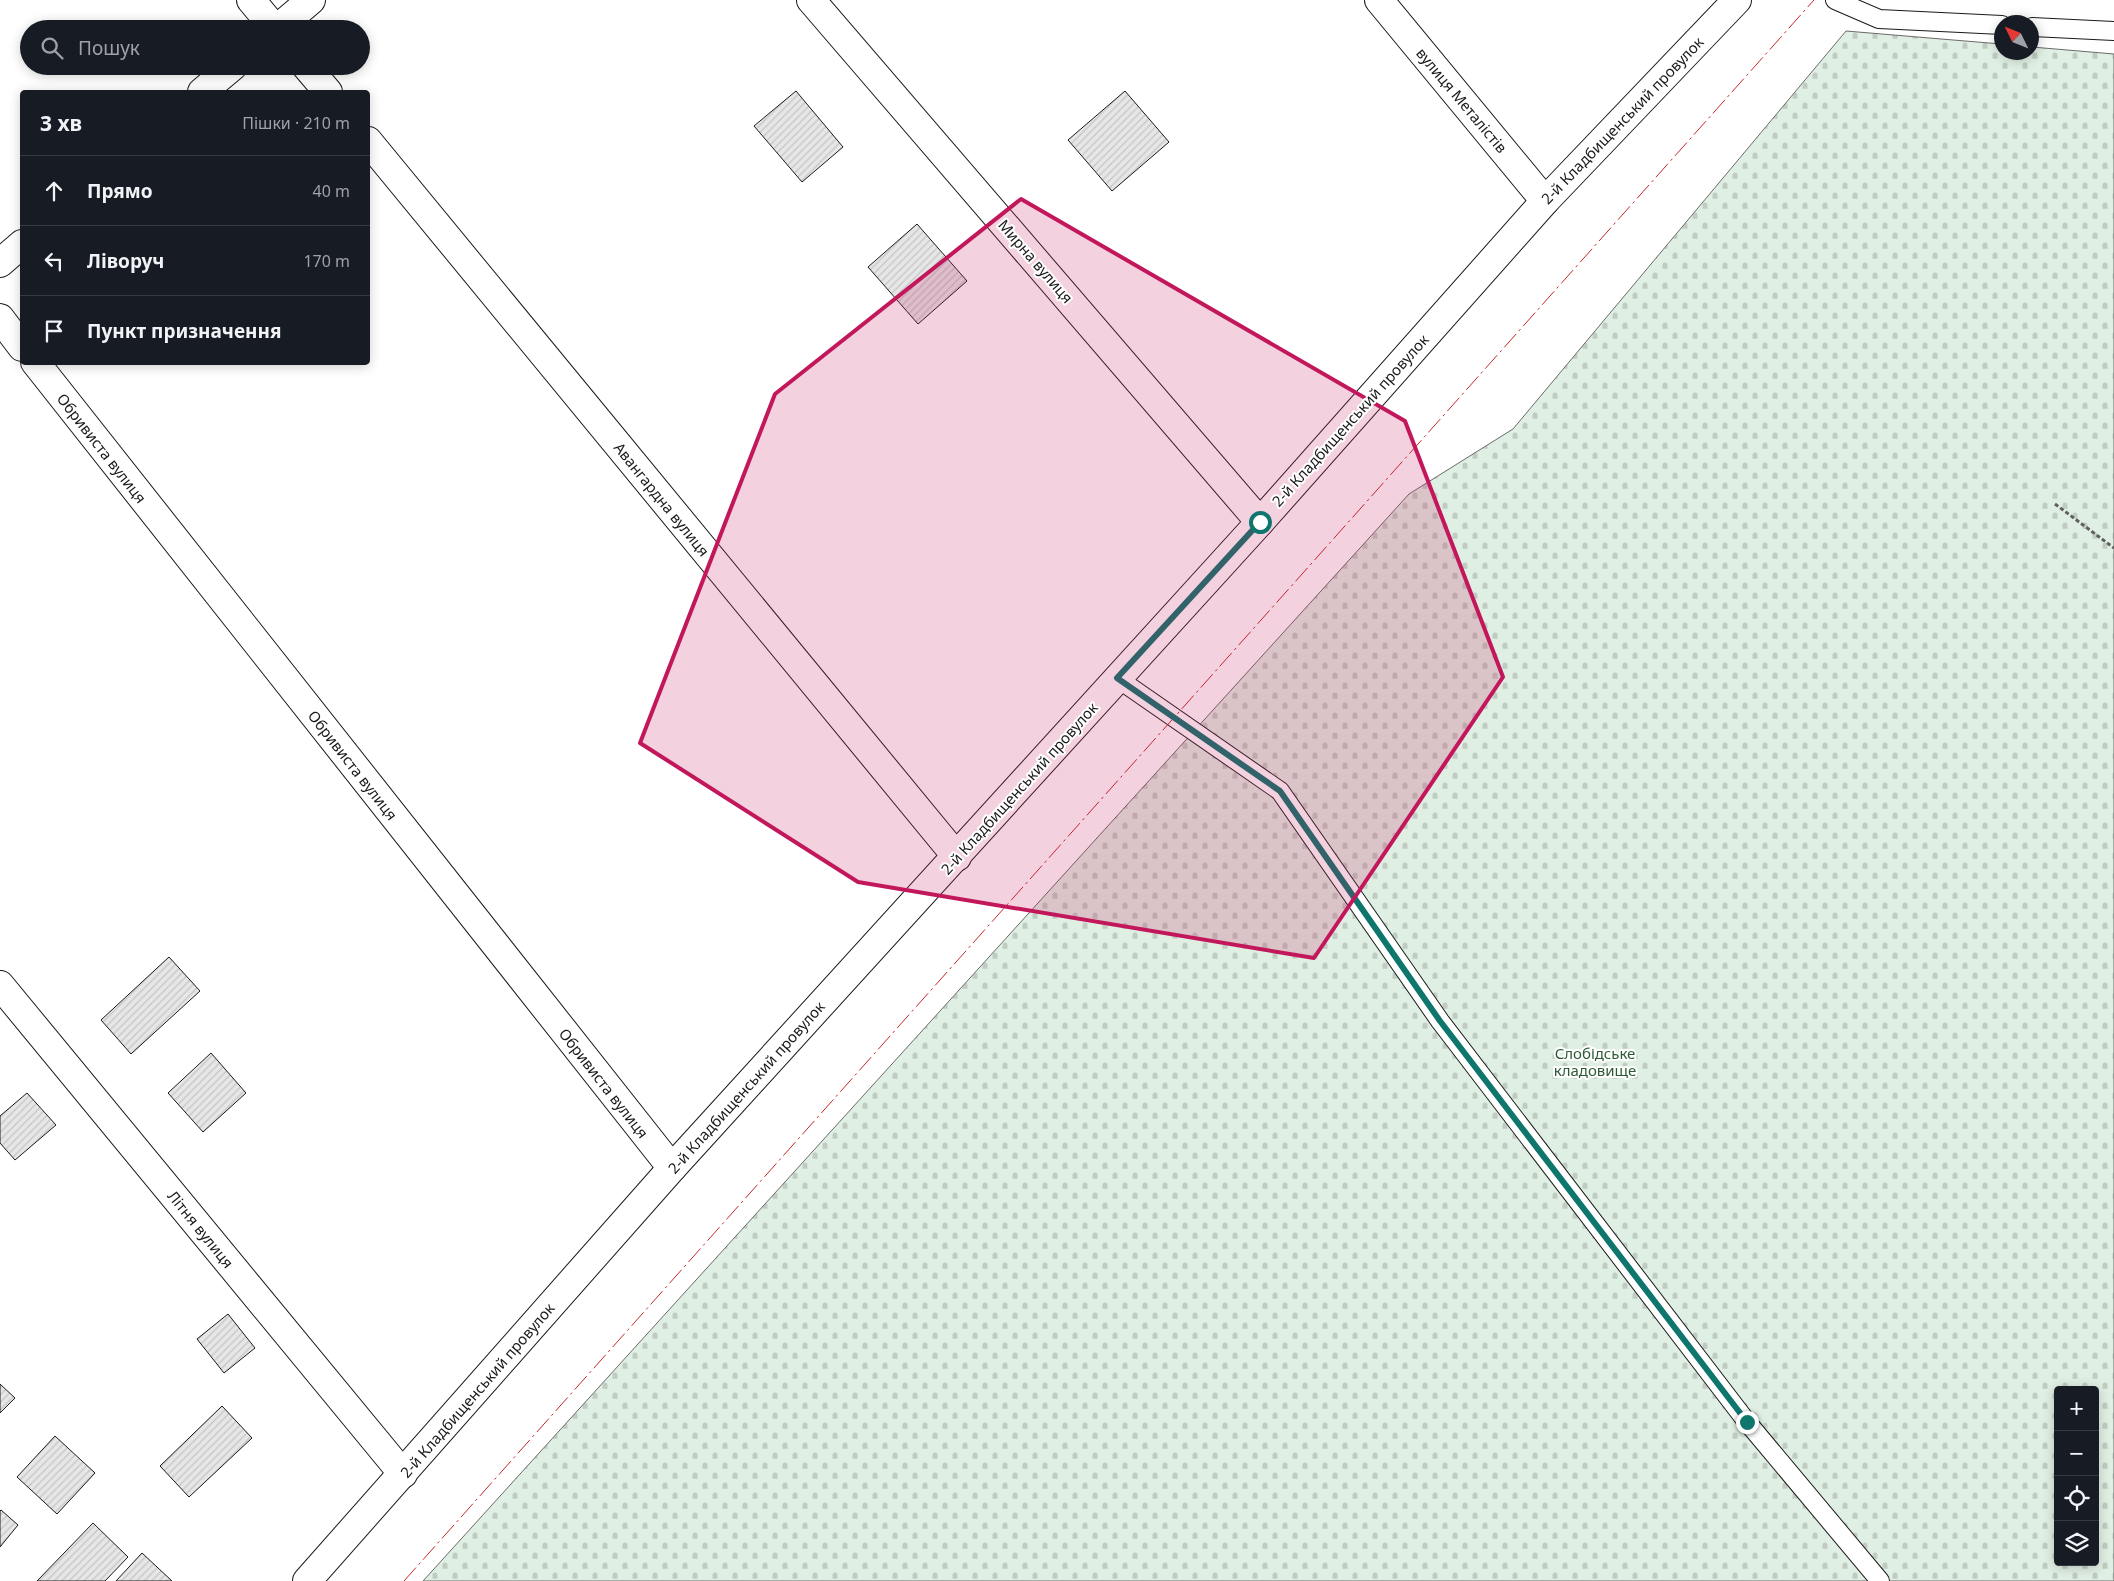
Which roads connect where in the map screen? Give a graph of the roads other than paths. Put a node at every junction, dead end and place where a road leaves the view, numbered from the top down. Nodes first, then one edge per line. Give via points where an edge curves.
1 (251, 0) edge
2 (311, 0) edge
3 (811, 0) edge
4 (1379, 0) edge
5 (1737, 0) edge
6 (1835, 0) edge
7 (268, 20) edge
8 (287, 20) edge
9 (1994, 25) edge
10 (2039, 27) edge
11 (2114, 32) edge
12 (222, 75) edge
13 (314, 75) edge
14 (204, 90) edge
15 (326, 90) edge
16 (370, 143) edge
17 (1545, 201) junction
18 (20, 246) edge
19 (0, 263) edge
20 (0, 318) edge
21 (20, 344) edge
22 (37, 365) edge
23 (1260, 522) junction
24 (1117, 678) junction
25 (957, 857) junction
26 (0, 985) edge
27 (672, 1168) junction
28 (403, 1474) junction
29 (307, 1581) edge
30 (1880, 1581) edge

1 - 7 street
2 - 8 street
3 - 23 street, Мирна вулиця
4 - 17 street, вулиця Металістів
5 - 17 street, 2-й Кладбищенський провулок
6 - 9 lane via 1879,18
10 - 11 lane
12 - 14 street
13 - 15 street
16 - 25 street, Авангардна вулиця
17 - 23 street, 2-й Кладбищенський провулок
18 - 19 street
20 - 21 street
22 - 27 street, Обривиста вулиця
23 - 24 street, 2-й Кладбищенський провулок
24 - 25 street, 2-й Кладбищенський провулок
24 - 30 lane via 1280,791 1440,1021 1747,1422
25 - 27 street, 2-й Кладбищенський провулок
26 - 28 street, Літня вулиця
27 - 28 street, 2-й Кладбищенський провулок
28 - 29 street, 2-й Кладбищенський провулок

